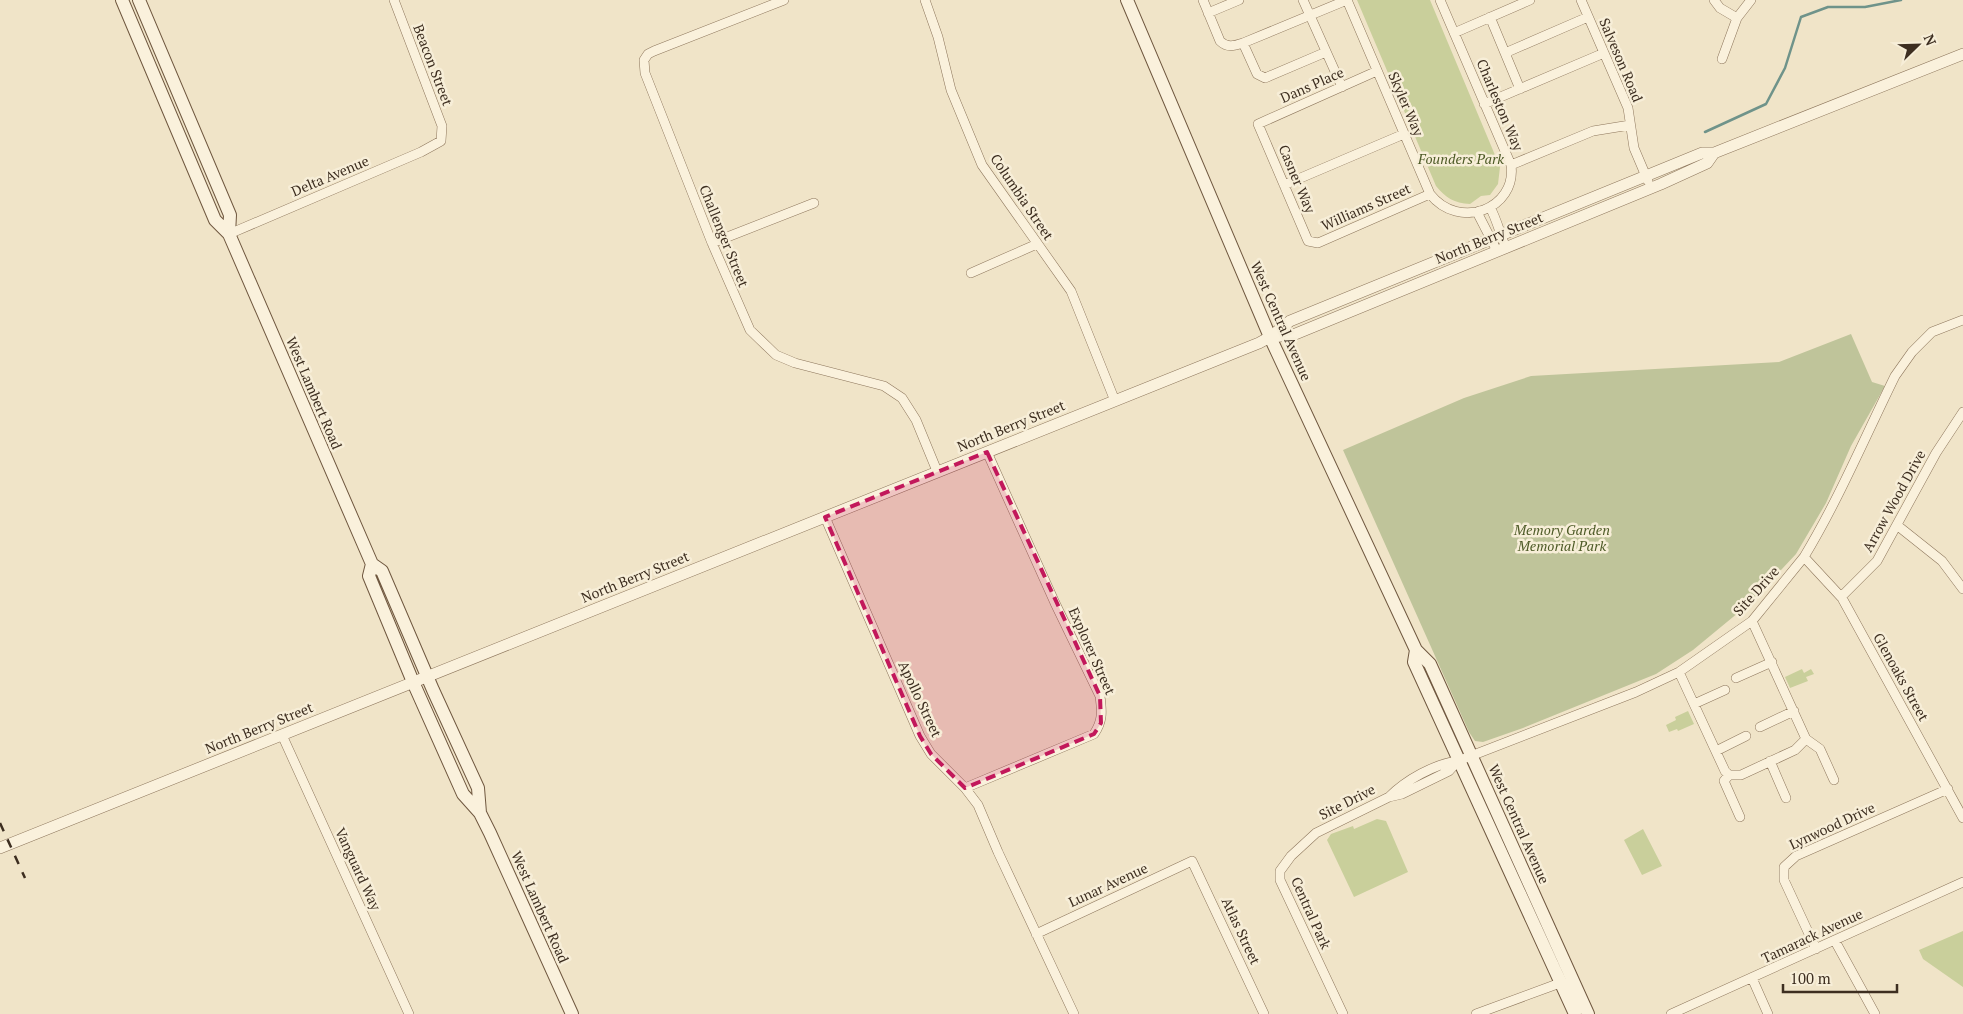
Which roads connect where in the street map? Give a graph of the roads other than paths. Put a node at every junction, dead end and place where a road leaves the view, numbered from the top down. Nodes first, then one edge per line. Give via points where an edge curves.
1 (122, 0) edge
2 (139, 0) edge
3 (394, 0) edge
4 (784, 0) edge
5 (925, 0) edge
6 (1127, 0) edge
7 (1203, 0) edge
8 (1239, 0) edge
9 (1303, 0) edge
10 (1346, 0) edge
11 (1440, 0) edge
12 (1530, 0) edge
13 (1581, 0) edge
14 (1714, 0) edge
15 (1751, 0) edge
16 (1208, 13) junction
17 (1310, 15) junction
18 (1490, 17) junction
19 (1588, 17) junction
20 (1737, 18) junction
21 (1454, 33) junction
22 (1243, 42) junction
23 (1326, 52) junction
24 (1505, 53) junction
25 (1604, 53) junction
26 (1963, 54) edge
27 (1722, 59) dead end
28 (1377, 71) junction
29 (1342, 87) junction
30 (1520, 89) junction
31 (1484, 104) junction
32 (1258, 124) joint
33 (1630, 125) junction
34 (1404, 134) junction
35 (442, 141) joint
36 (1714, 154) junction
37 (1511, 165) junction
38 (1646, 176) junction
39 (1284, 185) junction
40 (1650, 188) junction
41 (1430, 194) junction
42 (814, 203) dead end
43 (1490, 207) junction
44 (1479, 211) junction
45 (229, 234) junction
46 (1496, 237) junction
47 (712, 243) junction
48 (1312, 243) joint
49 (1037, 244) junction
50 (1501, 250) junction
51 (971, 272) dead end
52 (1963, 320) edge
53 (1270, 337) junction
54 (1115, 401) junction
55 (1963, 412) edge
56 (987, 452) junction
57 (937, 472) junction
58 (826, 517) junction
59 (1898, 526) junction
60 (1804, 557) junction
61 (372, 564) junction
62 (1963, 588) edge
63 (1841, 597) junction
64 (1752, 620) junction
65 (1416, 650) junction
66 (1772, 662) junction
67 (1679, 672) junction
68 (427, 676) junction
69 (1736, 678) dead end
70 (413, 682) junction
71 (1725, 690) dead end
72 (1694, 704) junction
73 (1794, 711) junction
74 (1760, 726) dead end
75 (282, 735) junction
76 (1746, 736) dead end
77 (1806, 739) junction
78 (1716, 751) junction
79 (1472, 755) junction
80 (1770, 761) junction
81 (1458, 762) junction
82 (1729, 775) junction
83 (1834, 780) dead end
84 (965, 788) junction
85 (1948, 789) junction
86 (1786, 798) dead end
87 (480, 813) junction
88 (1740, 817) dead end
89 (1963, 818) edge
90 (1318, 832) joint
91 (5, 846) edge
92 (1192, 861) joint
93 (1963, 882) edge
94 (1036, 934) junction
95 (1835, 941) junction
96 (1816, 949) junction
97 (1752, 978) junction
98 (1560, 983) junction
99 (409, 1014) edge
100 (572, 1014) edge
101 (1074, 1014) edge
102 (1264, 1014) edge
103 (1343, 1014) edge
104 (1476, 1014) edge
105 (1575, 1014) edge
106 (1588, 1014) edge
107 (1672, 1014) edge
108 (1768, 1014) edge
109 (1874, 1014) edge

1 - 45 main road, West Lambert Road via 215,220
2 - 45 main road, West Lambert Road via 230,215
3 - 35 street, Beacon Street via 442,126
4 - 47 street, Challenger Street via 654,51 644,60 644,73
5 - 49 street, Columbia Street via 951,90 982,165
6 - 53 main road, West Central Avenue
7 - 16 street
8 - 16 street
9 - 17 street
10 - 17 street
10 - 28 street, Skyler Way
11 - 21 street, Charleston Way
12 - 18 street
13 - 19 street, Salveson Road
14 - 20 street via 1720,8
15 - 20 street
16 - 22 street via 1220,41 1226,46
17 - 22 street
17 - 23 street
18 - 21 street
18 - 24 street
19 - 24 street
19 - 25 street, Salveson Road
20 - 27 street
21 - 31 street, Charleston Way
22 - 23 street via 1257,74 1265,78
23 - 29 street
24 - 30 street
25 - 30 street
25 - 33 street, Salveson Road via 1628,108
26 - 36 street, North Berry Street
28 - 29 street, Dans Place
28 - 34 street, Skyler Way
29 - 32 street, Dans Place
30 - 31 street
31 - 37 street, Charleston Way
32 - 39 street, Casner Way
33 - 37 street via 1588,133
33 - 38 street, Salveson Road via 1634,148
34 - 39 street
34 - 41 street, Skyler Way
35 - 45 street, Delta Avenue
36 - 38 street, North Berry Street via 1702,153
36 - 40 street, North Berry Street via 1707,163
37 - 43 street, Charleston Way via 1506,191
38 - 40 street, Salveson Road
38 - 46 street, North Berry Street
39 - 48 street, Casner Way via 1308,241
40 - 50 street, North Berry Street
41 - 44 street, Skyler Way via 1438,204 1453,212 1468,214
41 - 48 street, Williams Street
42 - 47 street
43 - 44 street, Charleston Way
43 - 46 street via 1496,218
44 - 46 street via 1479,216
45 - 61 main road, West Lambert Road
46 - 50 street
46 - 53 street, North Berry Street via 1290,321
47 - 57 street, Challenger Street via 750,330 758,339 772,352 789,360 884,386 902,398 916,420
49 - 51 street
49 - 54 street, Columbia Street via 1071,291
50 - 53 street, North Berry Street via 1293,335
52 - 60 street, Site Drive via 1932,332 1895,376
53 - 54 street, North Berry Street
53 - 65 main road, West Central Avenue
54 - 56 street, North Berry Street
55 - 59 street, Arrow Wood Drive via 1936,453
56 - 57 street, North Berry Street
56 - 84 street, Explorer Street via 1100,696 1102,709 1101,723 1094,734
57 - 58 street, North Berry Street
58 - 68 street, North Berry Street
58 - 84 street, Apollo Street via 920,736 931,754
59 - 62 street via 1942,561
59 - 63 street, Arrow Wood Drive via 1878,561
60 - 63 street, Glenoaks Street
60 - 64 street, Site Drive
61 - 68 main road, West Lambert Road via 382,571
61 - 70 main road, West Lambert Road via 369,576
63 - 85 street, Glenoaks Street
64 - 66 street
64 - 67 street, Site Drive
65 - 79 main road, West Central Avenue via 1430,664
65 - 81 main road, West Central Avenue via 1414,662
66 - 69 street
66 - 73 street
67 - 72 street
67 - 79 street, Site Drive via 1636,692
68 - 70 street, North Berry Street
68 - 87 main road, West Lambert Road via 478,788
70 - 75 street, North Berry Street
70 - 87 main road, West Lambert Road via 464,794
71 - 72 street
72 - 78 street
73 - 74 street
73 - 77 street
75 - 91 street, North Berry Street
75 - 99 street, Vanguard Way
76 - 78 street
77 - 80 street via 1795,750
77 - 83 street via 1820,749
78 - 82 street
79 - 81 street, Site Drive
79 - 106 main road, West Central Avenue
80 - 82 street via 1741,774
80 - 86 street
81 - 90 street, Site Drive via 1444,763 1399,787 1389,797
81 - 98 main road, West Central Avenue
82 - 88 street via 1724,782
84 - 94 street, Apollo Street via 978,805
85 - 89 street, Glenoaks Street
85 - 96 street, Lynwood Drive via 1796,856 1784,867 1784,880
87 - 100 main road, West Lambert Road
90 - 103 street, Central Park via 1290,856 1280,871 1280,880
92 - 94 street, Lunar Avenue
92 - 102 street, Atlas Street
93 - 95 street, Tamarack Avenue
94 - 101 street, Apollo Street
95 - 96 street, Tamarack Avenue
95 - 109 street
96 - 97 street, Tamarack Avenue
97 - 107 street, Tamarack Avenue
97 - 108 street
98 - 104 street
98 - 105 main road, West Central Avenue

